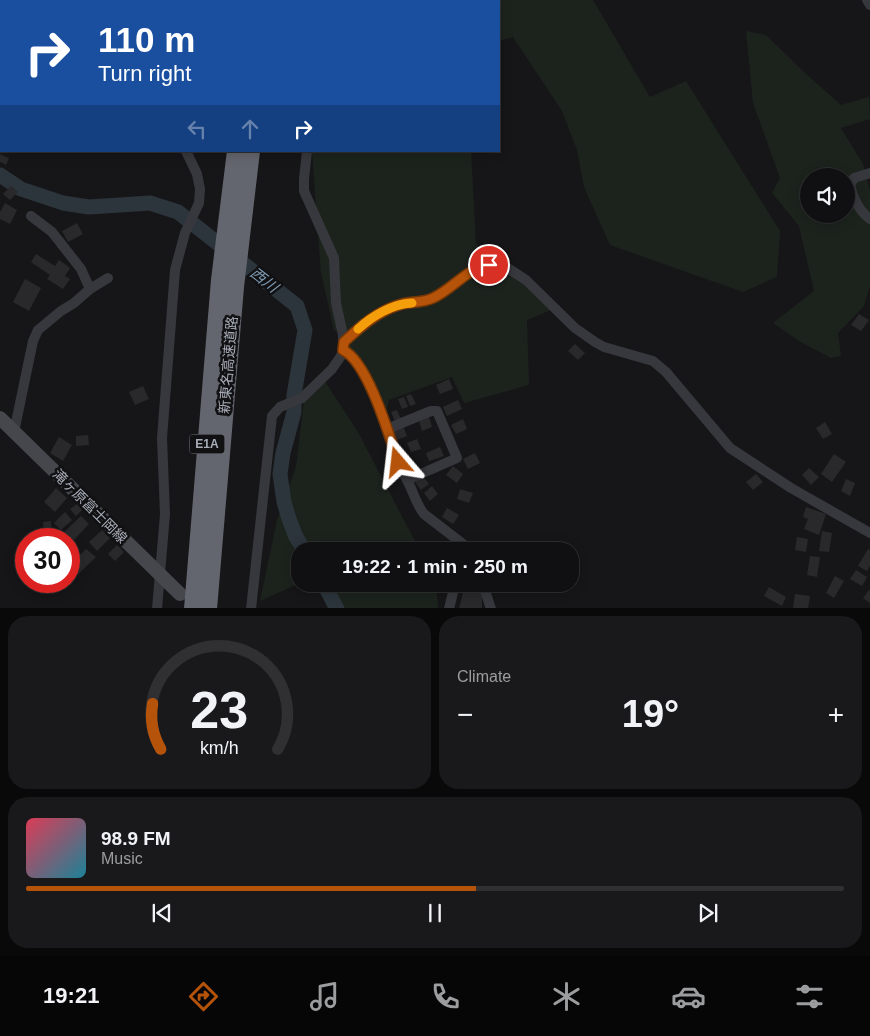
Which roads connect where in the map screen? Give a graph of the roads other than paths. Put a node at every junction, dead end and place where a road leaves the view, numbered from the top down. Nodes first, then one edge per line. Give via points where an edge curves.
1 (867, 0) edge
2 (870, 6) edge
3 (186, 152) edge
4 (236, 152) edge
5 (251, 152) edge
6 (307, 152) edge
7 (870, 173) edge
8 (32, 216) dead end
9 (870, 219) edge
10 (234, 228) junction
11 (108, 278) dead end
12 (228, 283) junction
13 (90, 288) junction
14 (343, 346) junction
15 (0, 418) edge
16 (388, 429) junction
17 (14, 432) junction
18 (407, 480) junction
19 (870, 533) edge
20 (453, 542) edge
21 (159, 574) junction
22 (453, 592) edge
23 (486, 592) edge
24 (180, 594) dead end
25 (157, 608) edge
26 (193, 608) edge
27 (208, 608) edge
28 (251, 608) edge
29 (449, 608) edge
30 (491, 608) edge

1 - 2 street
3 - 21 street via 200,189 199,204 185,233 175,270 162,438 164,514
4 - 10 highway, 新東名高速道路 / E1A
5 - 10 highway, 新東名高速道路 / E1A
6 - 14 street via 304,191 332,251 336,310
7 - 9 street via 854,178 850,185 860,209
8 - 13 street via 52,232 81,269
10 - 12 highway, 新東名高速道路 / E1A
11 - 13 street
12 - 26 highway, 新東名高速道路 / E1A
12 - 27 highway, 新東名高速道路 / E1A
13 - 17 street via 38,330 33,340
14 - 16 street via 369,383
14 - 19 street via 362,324 384,311 434,298 479,266 500,264 526,280 575,328 595,342 653,361 730,448 791,488
14 - 28 street via 341,356 332,369 302,398 277,409 272,416
15 - 17 main road, 滝ヶ原富士岡線
16 - 18 street
16 - 18 street via 436,411 457,458
17 - 21 main road, 滝ヶ原富士岡線
18 - 20 street via 418,506
21 - 24 main road, 滝ヶ原富士岡線
21 - 25 street
22 - 29 street
23 - 30 street

